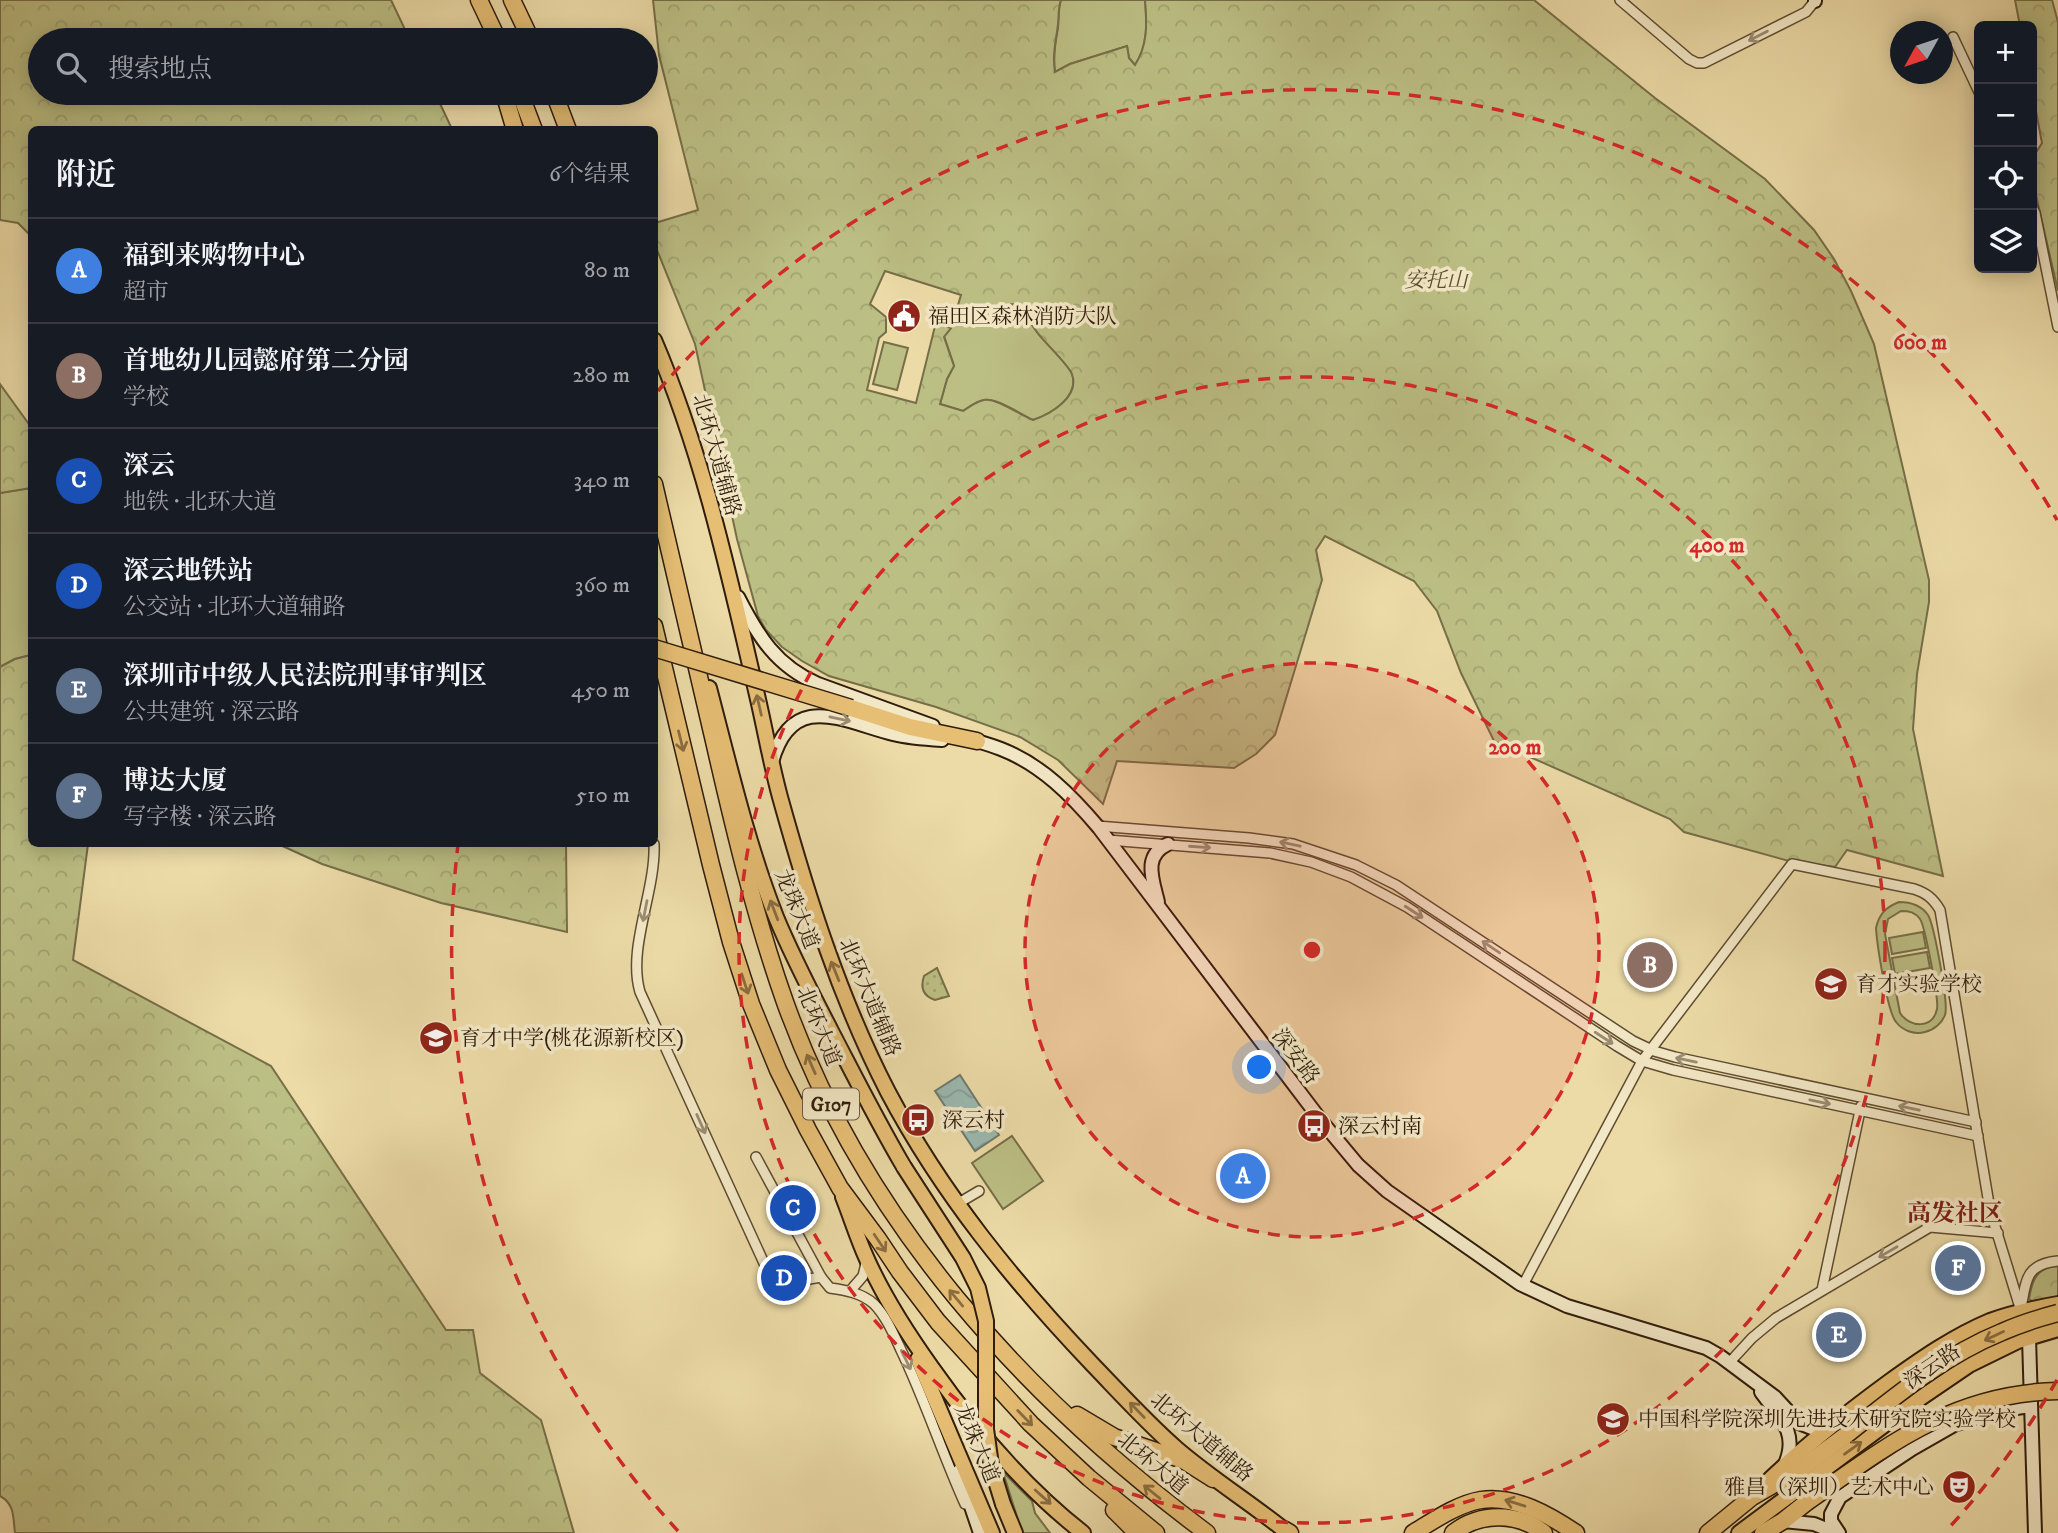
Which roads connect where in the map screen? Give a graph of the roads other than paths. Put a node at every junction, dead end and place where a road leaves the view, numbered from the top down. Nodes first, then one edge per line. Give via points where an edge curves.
1 (472, 0) edge
2 (479, 0) edge
3 (512, 0) edge
4 (1620, 0) edge
5 (1815, 0) edge
6 (482, 28) edge
7 (492, 28) edge
8 (525, 28) edge
9 (1953, 37) dead end
10 (1975, 84) edge
11 (508, 105) edge
12 (525, 105) edge
13 (559, 105) edge
14 (514, 126) edge
15 (532, 126) edge
16 (566, 126) edge
17 (2034, 210) edge
18 (2058, 327) edge
19 (658, 349) edge
20 (658, 501) edge
21 (670, 553) junction
22 (731, 584) junction
23 (658, 643) edge
24 (658, 649) edge
25 (977, 741) junction
26 (772, 762) junction
27 (1097, 826) junction
28 (1108, 840) junction
29 (1168, 844) junction
30 (654, 847) edge
31 (1160, 909) junction
32 (1649, 1049) junction
33 (1642, 1060) junction
34 (1863, 1098) junction
35 (1861, 1110) junction
36 (1976, 1122) junction
37 (1978, 1136) junction
38 (757, 1157) dead end
39 (840, 1188) junction
40 (979, 1191) dead end
41 (957, 1204) junction
42 (1998, 1233) junction
43 (867, 1259) junction
44 (2058, 1261) edge
45 (821, 1277) junction
46 (1523, 1285) junction
47 (1822, 1290) junction
48 (850, 1291) junction
49 (2058, 1304) edge
50 (2021, 1311) junction
51 (2058, 1313) edge
52 (2058, 1329) edge
53 (906, 1332) junction
54 (2029, 1338) junction
55 (1729, 1363) junction
56 (1753, 1380) junction
57 (1035, 1386) junction
58 (2058, 1391) edge
59 (936, 1401) junction
60 (2031, 1406) junction
61 (1827, 1429) junction
62 (1785, 1464) junction
63 (1089, 1478) junction
64 (1213, 1479) junction
65 (1752, 1497) junction
66 (1724, 1518) junction
67 (1783, 1521) junction
68 (1288, 1532) edge
69 (979, 1533) edge
70 (992, 1533) edge
71 (1015, 1533) edge
72 (1083, 1533) edge
73 (1138, 1533) edge
74 (1156, 1533) edge
75 (1207, 1533) edge
76 (1413, 1533) edge
77 (1453, 1533) edge
78 (1544, 1533) edge
79 (1576, 1533) edge
80 (1701, 1533) edge
81 (1709, 1533) edge
82 (1739, 1533) edge
83 (1763, 1533) edge
84 (1838, 1533) edge
85 (2035, 1533) edge

1 - 6 highway
2 - 7 highway
3 - 8 highway
5 -> 4 street via 1806,12 1704,63 1689,60
9 - 10 street
11 - 14 highway
12 - 15 highway
13 - 16 highway
17 - 18 street
19 - 22 main road, 北环大道辅路 via 695,449
20 - 21 highway, 北环大道 / G107
57 -> 21 highway, 北环大道 / G107 via 957,1300 900,1225 842,1128 811,1063 786,1003 740,853
71 -> 21 main road, 龙珠大道, bridge via 991,1465 986,1429 986,1321 978,1288 873,1113 776,917 739,803
22 - 25 street, 深安路 via 753,625 786,667 804,678
26 -> 22 main road, 北环大道辅路
23 -> 39 highway, G107 via 711,865 751,1004 778,1070
24 - 25 highway, bridge via 910,727
26 -> 25 street via 782,737 808,716 837,718 910,737
25 - 27 street, 深安路 via 1045,774
41 -> 26 main road, 北环大道辅路 via 910,1132 845,996 822,940
27 - 28 street, 深安路
32 -> 27 street via 1414,897 1356,865 1271,840
28 - 29 street
28 - 31 street, 深安路
29 - 31 street via 1157,851 1150,870
29 -> 33 street via 1269,853 1351,877 1389,896
30 -> 45 street via 636,979 644,1002 774,1284
31 - 46 street, 深安路 via 1358,1165 1402,1203
32 - 33 street
34 -> 32 street
32 - 36 street via 1792,864 1914,889 1934,900 1940,910
33 -> 35 street
33 - 46 street
34 - 35 street
36 -> 34 street
35 - 37 street
35 - 47 street
36 - 37 street
37 - 42 street
38 - 45 street
39 - 43 main road
39 -> 63 highway, G107 via 938,1322 1031,1424
40 - 41 street
64 -> 41 main road, 北环大道辅路 via 1147,1422 1059,1330
42 -> 47 street via 1930,1227
42 - 50 street
43 - 48 street via 863,1276
43 - 53 main road
44 - 50 street via 2032,1269
45 - 48 street via 830,1288
46 - 55 street, 深安路 via 1567,1306 1702,1346
47 - 55 street via 1776,1318
48 -> 69 street via 874,1304 890,1328
49 - 50 main road, 深云路
50 - 54 street
50 - 61 main road, 深云路 via 1948,1342
51 -> 65 highway, bridge via 1961,1352 1904,1389 1802,1468
52 - 54 main road, 深云路
53 - 59 main road, 龙珠大道
53 -> 72 main road via 964,1414 1016,1473
54 - 60 street
82 -> 54 main road, 深云路 via 1954,1375 1987,1354
55 - 56 street, 深安路
56 - 61 street via 1799,1423
56 - 62 street via 1790,1435 1791,1451
57 - 64 highway via 1101,1430 1182,1460
75 -> 57 highway, 北环大道 / G107 via 1151,1492
58 - 67 highway, bridge via 2013,1395 1952,1411 1901,1437
59 - 69 street
59 - 70 main road, 龙珠大道
60 - 84 street via 1954,1425 1912,1449 1840,1497 1831,1514
60 - 85 street
61 - 62 main road, 深云路
62 - 65 main road, 深云路
63 - 73 highway
63 - 74 highway, G107
64 - 68 main road, 北环大道辅路
65 - 66 highway
66 - 80 highway
66 - 81 highway
67 - 83 highway
67 - 84 street via 1814,1524
79 -> 76 highway via 1549,1516 1505,1500 1480,1500 1463,1506
77 - 78 highway via 1502,1517 1518,1518

